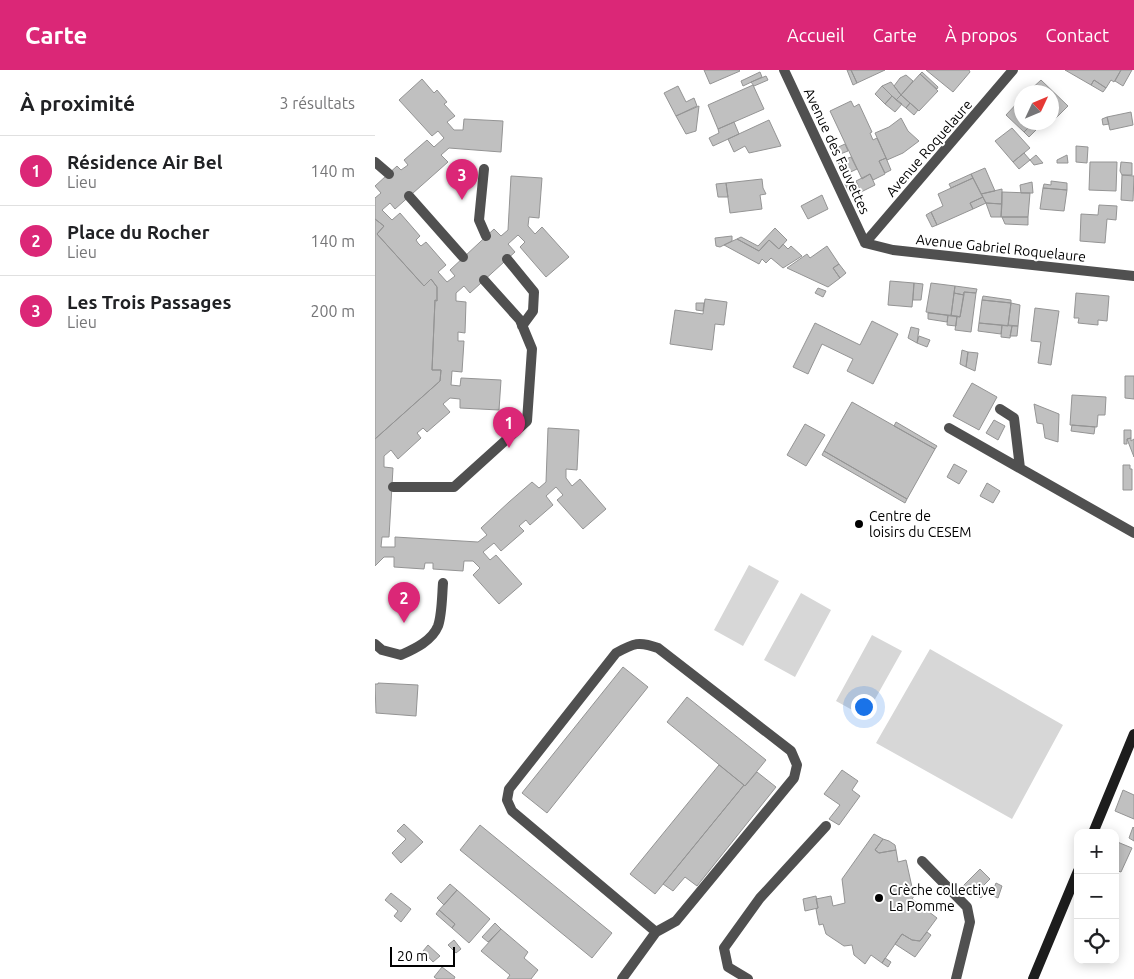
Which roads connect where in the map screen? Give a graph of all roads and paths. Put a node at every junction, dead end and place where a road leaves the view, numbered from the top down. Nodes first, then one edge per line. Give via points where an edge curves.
1 (783, 70) edge
2 (1013, 70) edge
3 (375, 162) edge
4 (484, 169) dead end
5 (389, 174) dead end
6 (409, 196) dead end
7 (486, 236) dead end
8 (865, 243) junction
9 (463, 257) dead end
10 (507, 260) dead end
11 (1134, 276) edge
12 (484, 280) dead end
13 (522, 326) junction
14 (1000, 409) dead end
15 (949, 428) dead end
16 (1020, 468) junction
17 (393, 487) dead end
18 (1134, 533) edge
19 (443, 583) dead end
20 (375, 644) edge
21 (1133, 739) edge
22 (826, 826) dead end
23 (1095, 829) edge
24 (923, 861) dead end
25 (1077, 874) edge
26 (656, 932) junction
27 (623, 979) edge
28 (748, 979) edge
29 (956, 979) edge
30 (1033, 979) edge

1 - 8 street, Avenue des Fauvettes
2 - 8 street, Avenue Roquelaure
3 - 5 street
4 - 7 street via 479,220
6 - 9 street
8 - 11 street, Avenue Gabriel Roquelaure via 893,250
10 - 13 street via 534,292 533,311
12 - 13 street
13 - 17 street via 532,349 527,421 454,487
14 - 16 street via 1014,418
15 - 16 street
16 - 18 street
19 - 20 street via 438,627 431,636 401,655 382,650
21 - 23 street
22 - 28 street via 760,898 724,948 729,967
24 - 29 street via 967,907 969,922
25 - 30 street
26 - 26 street via 676,921 795,778 797,765 791,751 659,648 644,643 632,644 616,653 509,789 507,800 512,811
26 - 27 street

